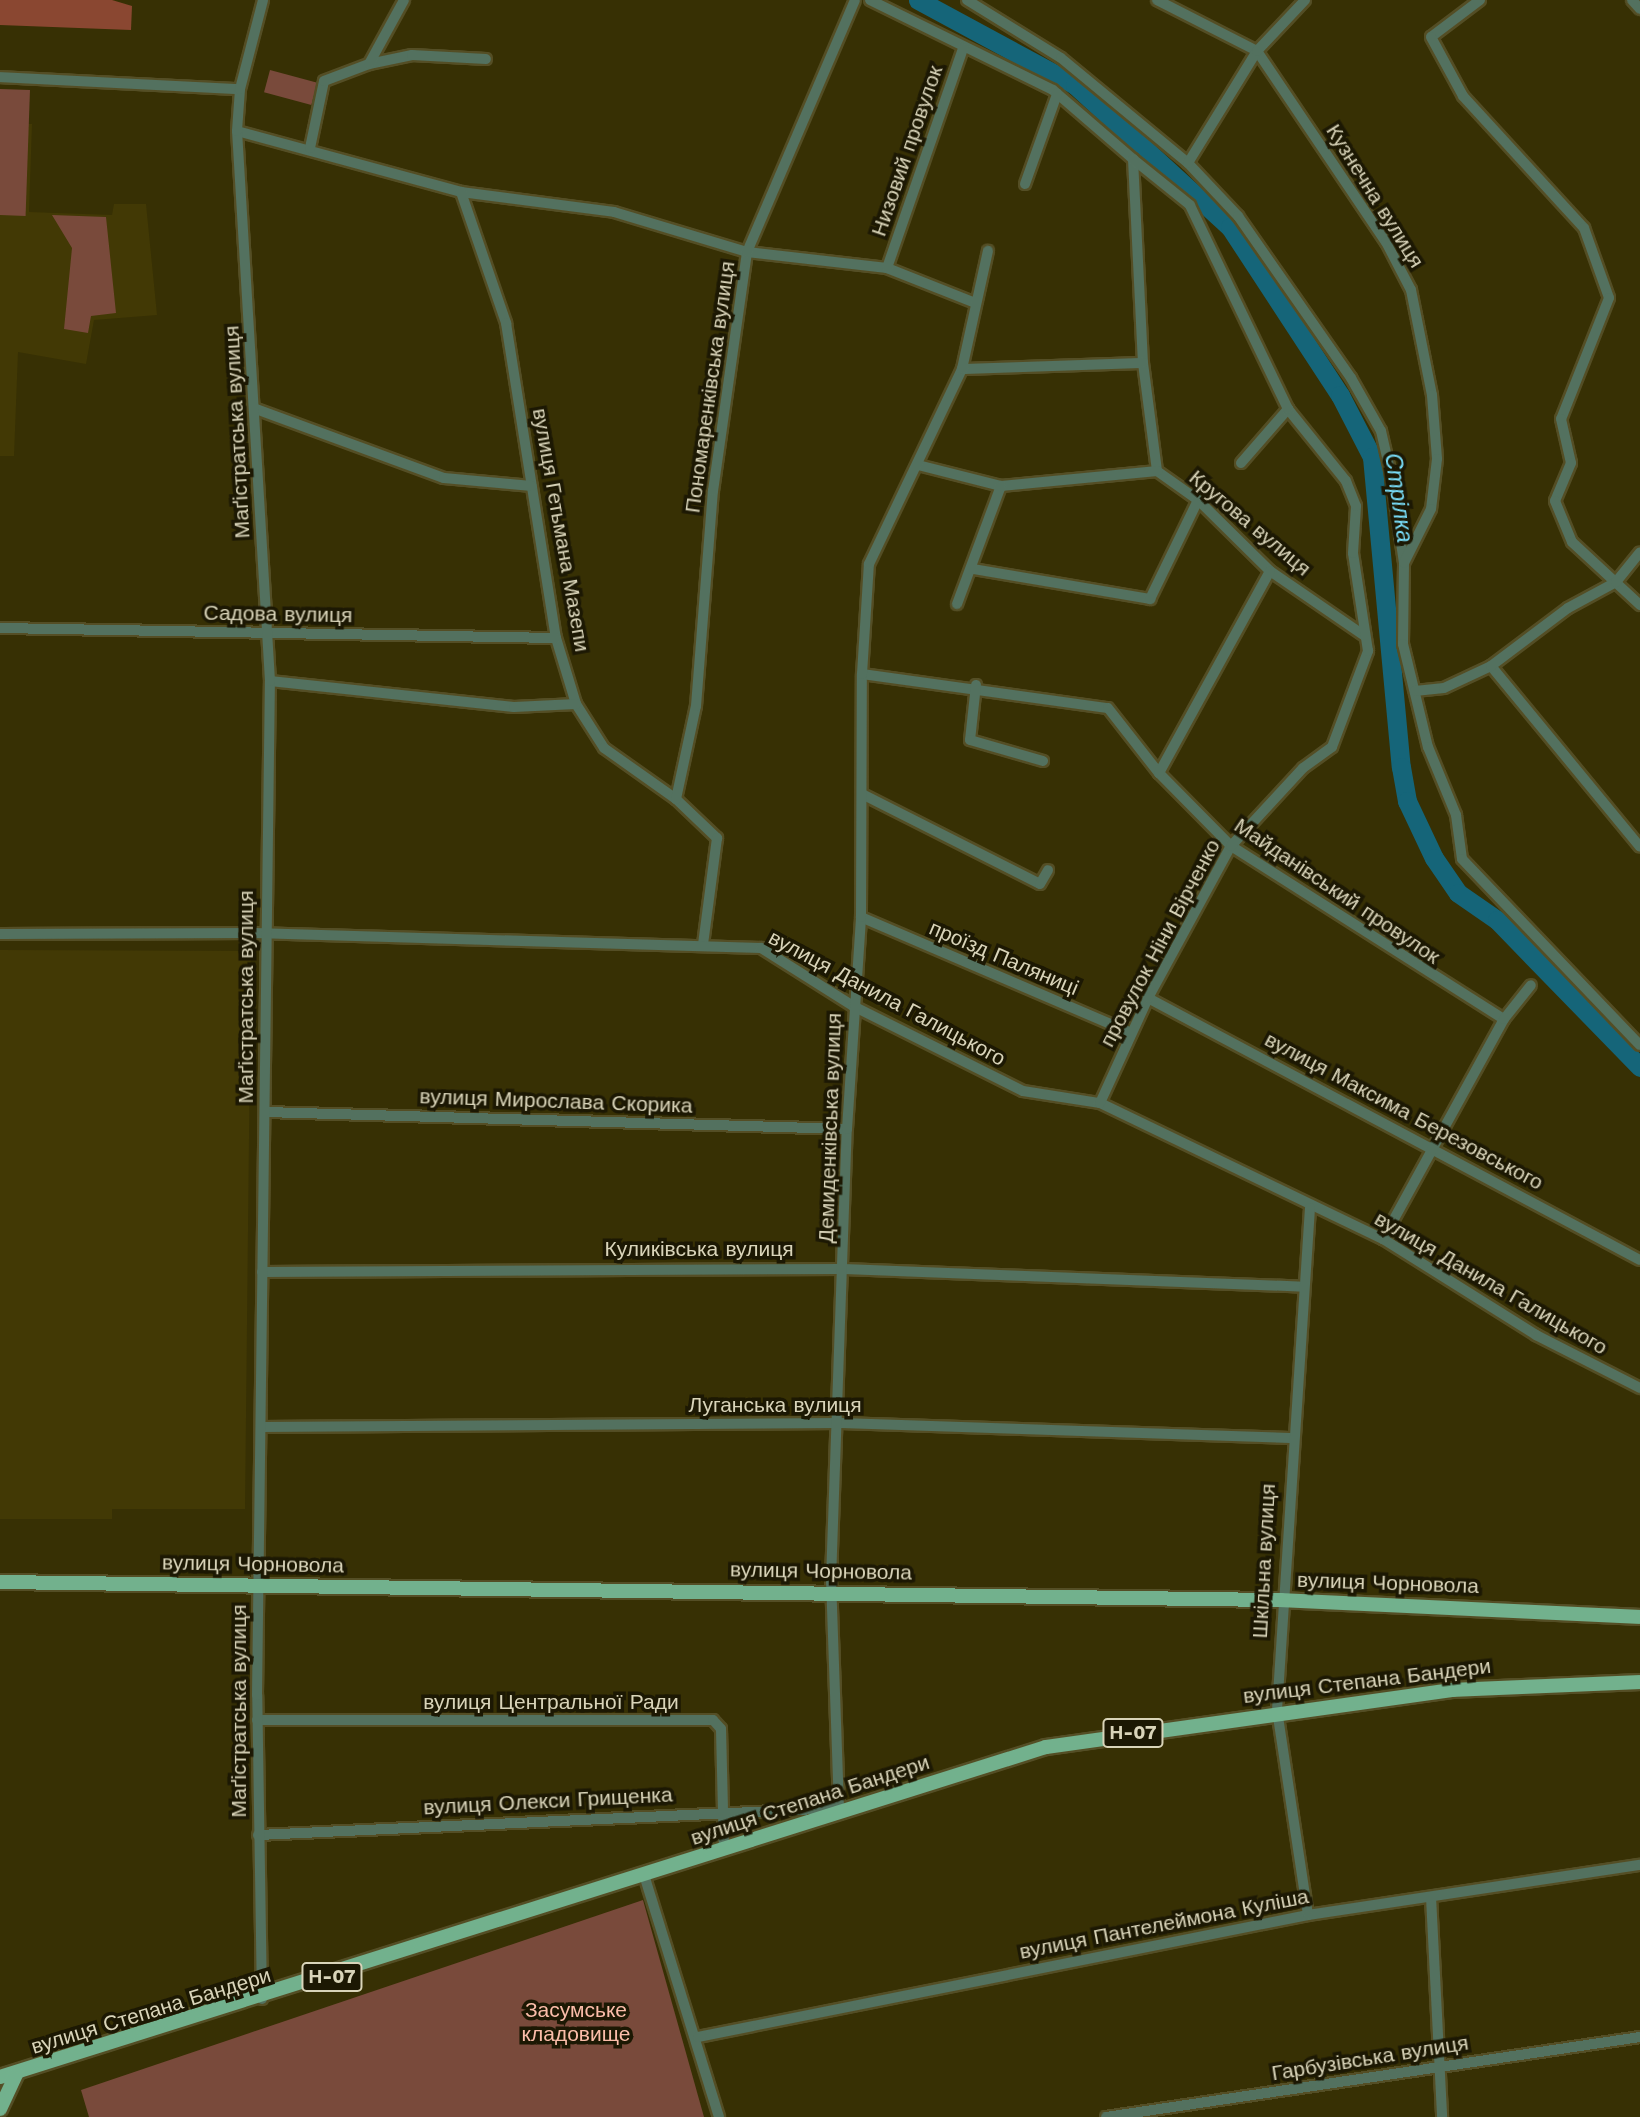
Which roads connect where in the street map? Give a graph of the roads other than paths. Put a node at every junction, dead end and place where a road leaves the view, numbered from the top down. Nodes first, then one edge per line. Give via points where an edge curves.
1 (263, 0) edge
2 (404, 0) edge
3 (855, 0) edge
4 (870, 0) edge
5 (967, 0) edge
6 (1157, 0) edge
7 (1305, 0) edge
8 (1480, 0) edge
9 (1632, 0) edge
10 (1640, 9) edge
11 (963, 48) junction
12 (1257, 51) junction
13 (486, 59) dead end
14 (369, 64) junction
15 (0, 77) edge
16 (240, 89) junction
17 (1057, 94) junction
18 (237, 131) junction
19 (310, 148) junction
20 (1133, 159) junction
21 (1188, 163) junction
22 (1025, 184) dead end
23 (461, 192) junction
24 (988, 251) dead end
25 (747, 252) junction
26 (887, 268) junction
27 (973, 302) junction
28 (1143, 363) junction
29 (962, 369) junction
30 (256, 409) junction
31 (1288, 409) junction
32 (1241, 463) dead end
33 (918, 465) junction
34 (1157, 471) junction
35 (532, 486) junction
36 (1001, 486) junction
37 (1198, 500) junction
38 (1640, 552) edge
39 (1404, 563) junction
40 (973, 569) junction
41 (1270, 571) junction
42 (1616, 582) junction
43 (957, 604) dead end
44 (1640, 605) edge
45 (0, 628) edge
46 (268, 632) junction
47 (1365, 636) junction
48 (556, 638) junction
49 (1491, 666) junction
50 (862, 674) junction
51 (270, 681) junction
52 (976, 685) junction
53 (1415, 691) junction
54 (576, 704) junction
55 (1043, 761) dead end
56 (1159, 773) junction
57 (862, 794) junction
58 (676, 799) junction
59 (1231, 846) junction
60 (1640, 847) edge
61 (1048, 870) dead end
62 (861, 917) junction
63 (0, 934) edge
64 (265, 934) junction
65 (703, 944) junction
66 (1531, 985) dead end
67 (1148, 998) junction
68 (853, 1006) junction
69 (1504, 1019) junction
70 (1131, 1033) junction
71 (1640, 1045) edge
72 (1100, 1103) junction
73 (265, 1112) junction
74 (846, 1129) junction
75 (1437, 1148) junction
76 (1310, 1208) junction
77 (1383, 1239) junction
78 (1640, 1260) edge
79 (845, 1269) junction
80 (262, 1272) junction
81 (1304, 1287) junction
82 (1640, 1388) edge
83 (841, 1423) junction
84 (261, 1427) junction
85 (1290, 1438) junction
86 (0, 1582) edge
87 (259, 1585) junction
88 (831, 1591) junction
89 (1281, 1600) junction
90 (1640, 1617) edge
91 (1640, 1682) edge
92 (1277, 1710) junction
93 (257, 1720) junction
94 (839, 1808) junction
95 (726, 1811) junction
96 (258, 1835) junction
97 (724, 1849) junction
98 (1640, 1865) edge
99 (645, 1878) junction
100 (1430, 1897) junction
101 (1308, 1915) junction
102 (262, 1999) junction
103 (698, 2037) junction
104 (1640, 2037) edge
105 (1439, 2067) junction
106 (17, 2073) junction
107 (0, 2077) edge
108 (0, 2109) edge
109 (719, 2117) edge
110 (1105, 2117) edge
111 (1442, 2117) edge

1 - 16 street, Маґістратська вулиця
2 - 14 street
3 - 25 street, Пономаренківська вулиця
4 - 11 street
5 - 21 street via 1060,58
6 - 12 street, Кузнечна вулиця
7 - 12 street
8 - 42 street via 1431,37 1463,96 1584,228 1609,298 1560,419 1572,463 1555,501 1572,542
9 - 10 street
11 - 17 street
11 - 26 street, Низовий провулок
12 - 21 street
12 - 39 street, Кузнечна вулиця via 1386,242 1411,290 1430,383 1437,459 1431,509
13 - 14 street via 412,55
14 - 19 street via 324,81
15 - 16 street
16 - 18 street, Маґістратська вулиця
17 - 20 street
17 - 22 street
18 - 19 street
18 - 30 street, Маґістратська вулиця
19 - 23 street
20 - 28 street, Кругова вулиця
20 - 31 street via 1190,205
21 - 39 street via 1289,287 1381,431
23 - 25 street via 614,212
23 - 35 street, вулиця Гетьмана Мазепи via 506,323
24 - 27 street, Демиденківська вулиця
25 - 26 street
25 - 58 street, Пономаренківська вулиця via 713,491 696,706
26 - 27 street
27 - 29 street, Демиденківська вулиця
28 - 29 street
28 - 34 street, Кругова вулиця
29 - 33 street, Демиденківська вулиця
30 - 35 street via 444,478
30 - 46 street, Маґістратська вулиця
31 - 32 street
31 - 47 street via 1346,481 1356,506 1353,553
33 - 36 street
33 - 50 street, Демиденківська вулиця via 869,564
34 - 36 street
34 - 37 street, Кругова вулиця
35 - 48 street, вулиця Гетьмана Мазепи
36 - 40 street
37 - 40 street via 1150,599
37 - 41 street, Кругова вулиця
38 - 42 street
39 - 53 street via 1404,644
40 - 43 street
41 - 47 street, Кругова вулиця
41 - 56 street
42 - 44 street
42 - 49 street via 1567,608
45 - 46 street, Садова вулиця
46 - 48 street, Садова вулиця
46 - 51 street, Маґістратська вулиця
47 - 59 street, провулок Ніни Вірченко via 1368,651 1332,747 1303,768
48 - 54 street, вулиця Гетьмана Мазепи
49 - 53 street via 1444,688
49 - 60 street
50 - 52 street, Майданівський провулок
50 - 57 street, Демиденківська вулиця
51 - 54 street via 514,707
51 - 64 street, Маґістратська вулиця
52 - 55 street via 970,740
52 - 56 street, Майданівський провулок via 1108,708
53 - 71 street via 1428,747 1456,815 1462,859
54 - 58 street, вулиця Гетьмана Мазепи via 604,748
56 - 59 street, Майданівський провулок
57 - 61 street via 1040,884
57 - 62 street, Демиденківська вулиця
58 - 65 street, вулиця Гетьмана Мазепи via 717,838
59 - 67 street, провулок Ніни Вірченко
59 - 69 street, Майданівський провулок
62 - 68 street, Демиденківська вулиця
62 - 70 street, проїзд Паляниці
63 - 64 street, вулиця Данила Галицького
64 - 65 street, вулиця Данила Галицького
64 - 73 street, Маґістратська вулиця
65 - 68 street, вулиця Данила Галицького via 761,948
66 - 69 street
67 - 70 street, провулок Ніни Вірченко
67 - 75 street, вулиця Максима Березовського
68 - 72 street, вулиця Данила Галицького via 1023,1091
68 - 74 street, Демиденківська вулиця
69 - 75 street
70 - 72 street, провулок Ніни Вірченко
72 - 76 street, вулиця Данила Галицького
73 - 74 street, вулиця Мирослава Скорика
73 - 80 street, Маґістратська вулиця
74 - 79 street, Демиденківська вулиця
75 - 77 street
75 - 78 street, вулиця Максима Березовського
76 - 77 street, вулиця Данила Галицького
76 - 81 street, Шкільна вулиця
77 - 82 street, вулиця Данила Галицького via 1536,1335
79 - 80 street, Куликівська вулиця
79 - 81 street, Куликівська вулиця
79 - 83 street, Демиденківська вулиця
80 - 84 street, Маґістратська вулиця
81 - 85 street, Шкільна вулиця
83 - 84 street, Луганська вулиця
83 - 85 street, Луганська вулиця
83 - 88 street, Демиденківська вулиця
84 - 87 street, Маґістратська вулиця
85 - 89 street, Шкільна вулиця
86 - 87 main road, вулиця Чорновола
87 - 88 main road, вулиця Чорновола
87 - 93 street, Маґістратська вулиця
88 - 89 main road, вулиця Чорновола
88 - 94 street, Демиденківська вулиця
89 - 90 main road, вулиця Чорновола
89 - 92 street, Шкільна вулиця
91 - 92 main road, вулиця Степана Бандери / Н-07 via 1452,1689
92 - 94 main road, вулиця Степана Бандери / Н-07 via 1046,1747
92 - 101 street, Шкільна вулиця
93 - 95 street, вулиця Центральної Ради via 713,1720 721,1729
93 - 96 street, Маґістратська вулиця
94 - 95 street, вулиця Олекси Грищенка
94 - 97 main road, вулиця Степана Бандери / Н-07
95 - 96 street, вулиця Олекси Грищенка
95 - 97 street, вулиця Центральної Ради
96 - 102 street, Маґістратська вулиця
97 - 99 main road, вулиця Степана Бандери / Н-07
98 - 100 street, вулиця Пантелеймона Куліша
99 - 102 main road, вулиця Степана Бандери / Н-07
99 - 103 street
100 - 101 street, вулиця Пантелеймона Куліша
100 - 105 street
101 - 103 street, вулиця Пантелеймона Куліша
102 - 106 main road, вулиця Степана Бандери / Н-07
103 - 109 street
104 - 105 street, Гарбузівська вулиця
105 - 110 street, Гарбузівська вулиця
105 - 111 street
106 - 107 main road, вулиця Степана Бандери / Н-07
106 - 108 main road, вулиця Степана Бандери

